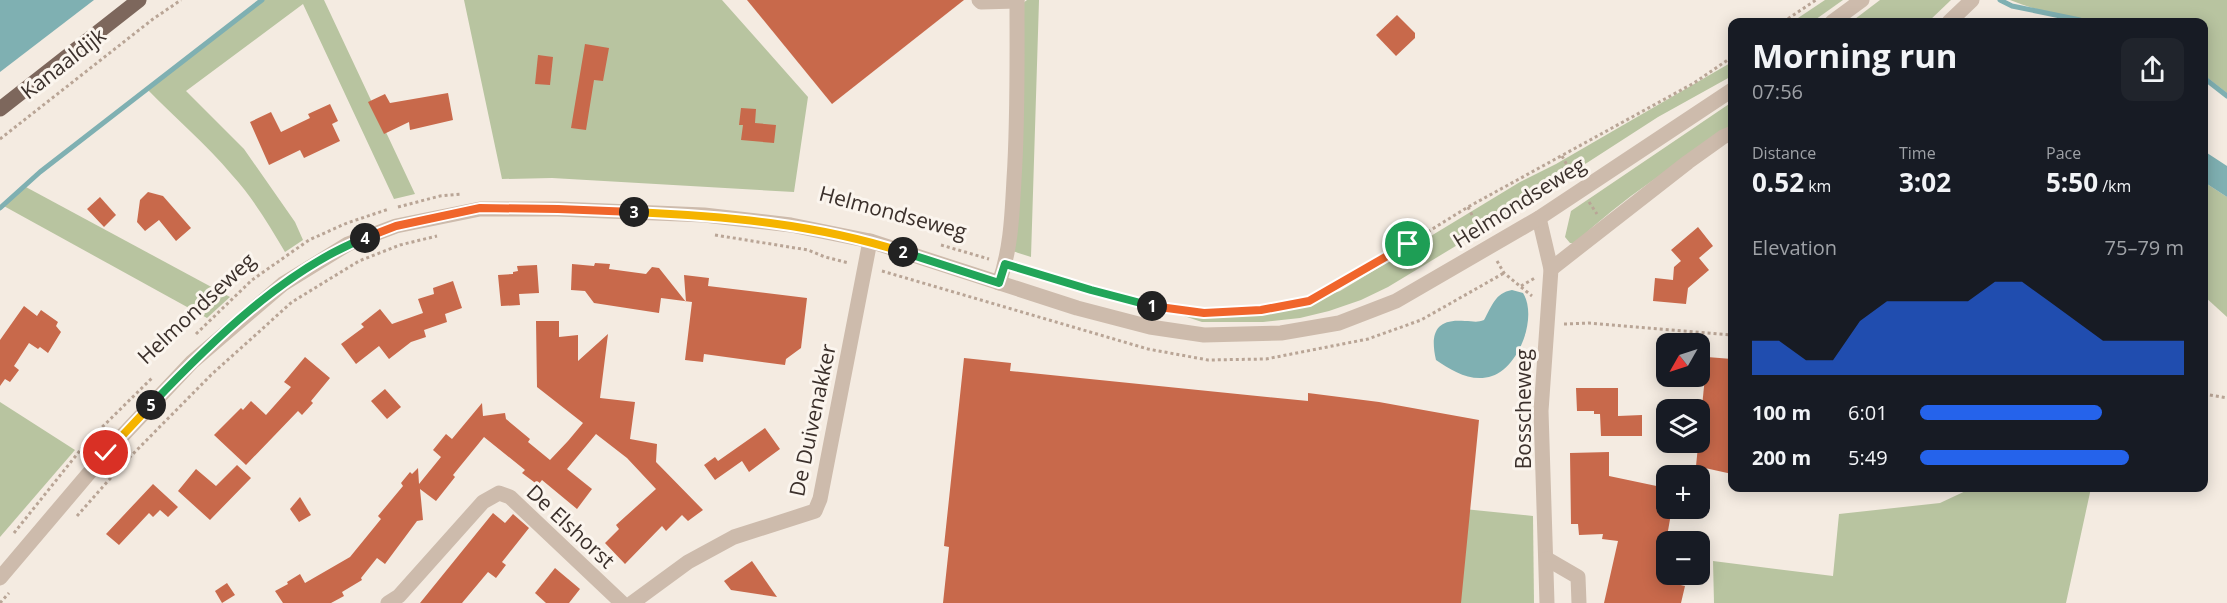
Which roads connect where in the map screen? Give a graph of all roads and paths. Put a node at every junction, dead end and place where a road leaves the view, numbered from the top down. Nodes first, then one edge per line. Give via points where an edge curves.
1 (139, 0) edge
2 (181, 0) edge
3 (979, 0) edge
4 (1816, 0) edge
5 (1862, 0) edge
6 (1972, 0) edge
7 (1017, 1) edge
8 (1789, 18) edge
9 (1837, 18) edge
10 (1953, 18) edge
11 (1728, 60) edge
12 (1728, 93) edge
13 (0, 109) edge
14 (1728, 135) edge
15 (0, 139) edge
16 (463, 194) dead end
17 (1539, 218) junction
18 (705, 233) dead end
19 (444, 235) dead end
20 (870, 242) junction
21 (941, 244) dead end
22 (1005, 264) junction
23 (865, 266) junction
24 (1551, 269) junction
25 (999, 283) junction
26 (1521, 286) dead end
27 (1546, 325) junction
28 (1728, 335) edge
29 (194, 337) dead end
30 (161, 369) dead end
31 (2208, 395) edge
32 (2227, 398) edge
33 (70, 524) dead end
34 (7, 542) dead end
35 (1547, 559) junction
36 (0, 578) edge
37 (15, 585) dead end
38 (0, 603) edge
39 (388, 603) edge
40 (622, 603) edge
41 (632, 603) edge
42 (1547, 603) edge
43 (1579, 603) edge

1 - 13 main road, Kanaaldijk
2 - 15 path, Kanaaldijk
3 - 7 street
4 - 8 path
5 - 9 street
6 - 10 street
7 - 22 street via 1016,151
11 - 22 path, Helmondseweg via 1694,83 1468,207 1309,301 1261,310 1204,313 1165,309
12 - 17 street, Helmondseweg
14 - 24 street
16 - 29 path, Helmondseweg via 387,210 309,240 252,280
17 - 24 street, Bosscheweg
17 - 25 street, Helmondseweg via 1396,301 1339,323 1281,333 1204,335 1150,327
18 - 23 path via 808,250
19 - 33 path via 400,245 359,261 292,302 211,375
20 - 23 street, De Duivenakker
20 - 25 street, Helmondseweg
20 - 36 street, Helmondseweg via 790,225 704,215 558,209 480,208 386,229 348,244 283,284 192,362 106,453
21 - 22 path, Helmondseweg
22 - 25 street
23 - 26 path via 1148,349 1208,360 1266,359 1368,339 1421,320 1504,273
23 - 41 street, De Duivenakker via 820,499 814,511 734,537 688,562
24 - 27 street, Bosscheweg
27 - 28 path via 1589,323
27 - 35 street, Bosscheweg via 1540,411
30 - 34 path, Helmondseweg via 86,442
31 - 32 path
35 - 42 street, Bosscheweg
35 - 43 street via 1578,577
37 - 38 path
39 - 40 street, De Elshorst via 399,596 483,502 499,493 510,496

